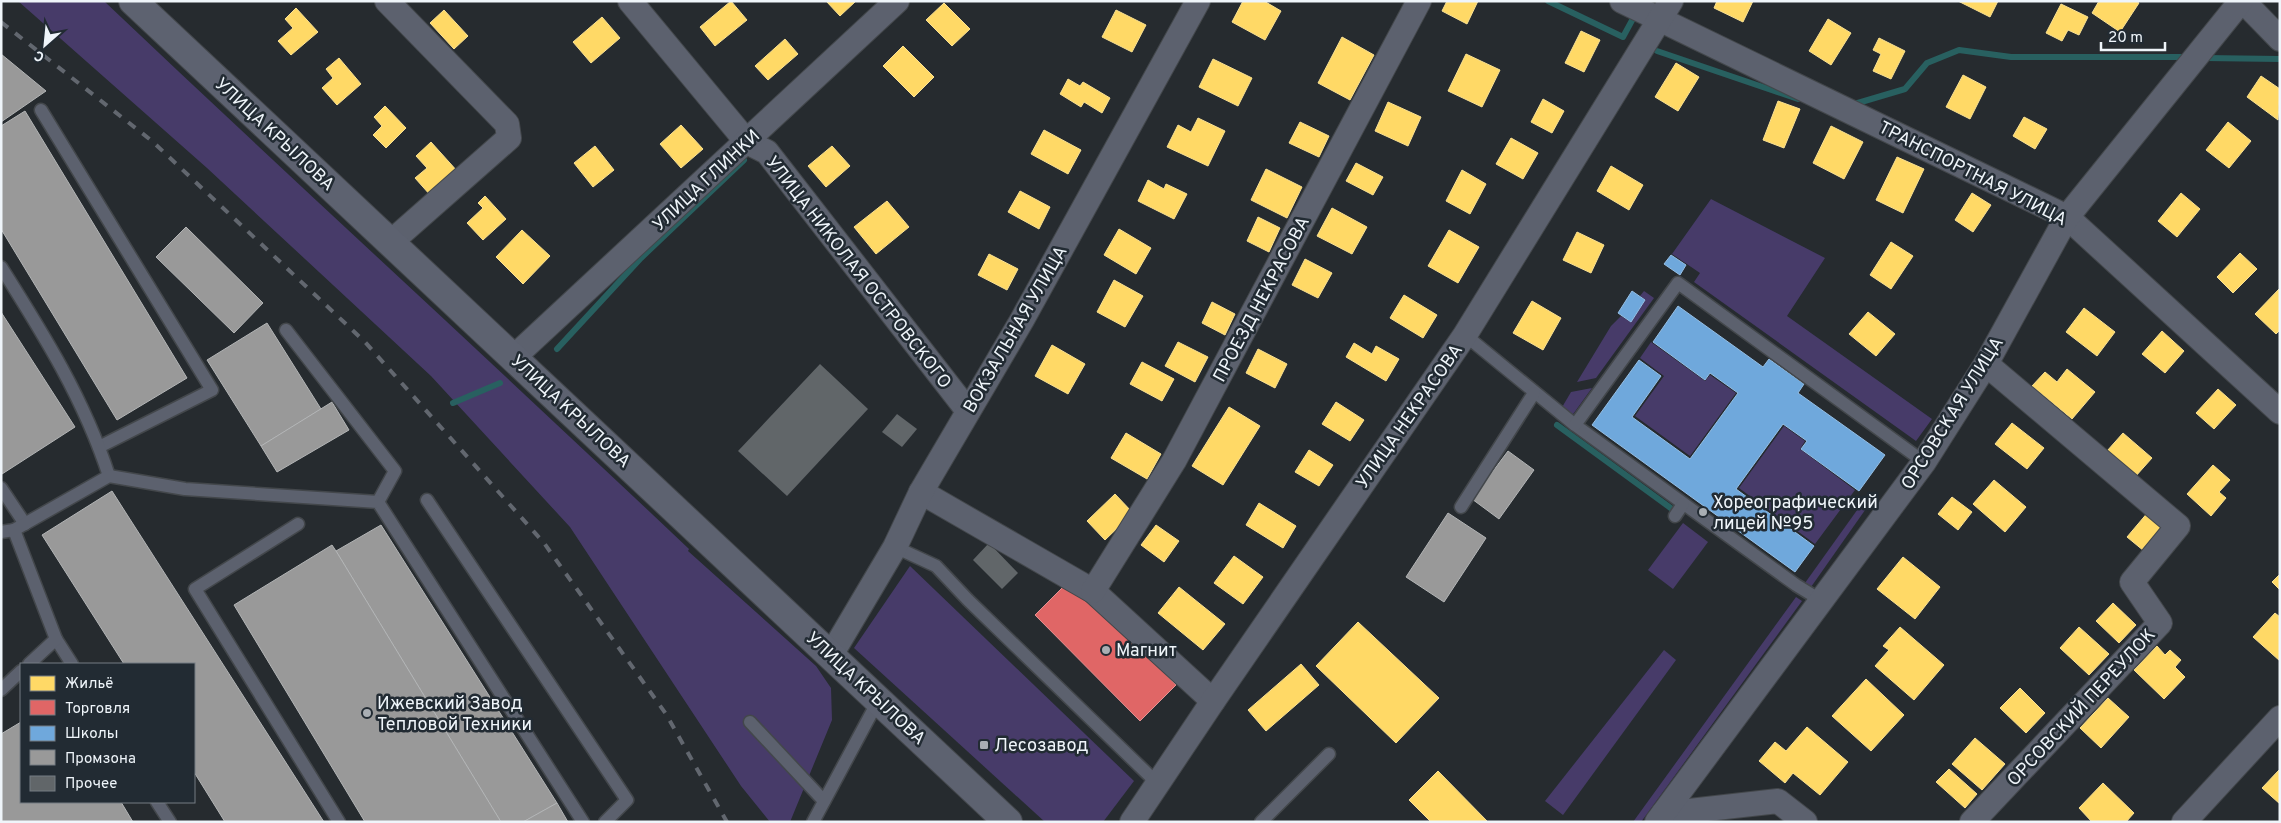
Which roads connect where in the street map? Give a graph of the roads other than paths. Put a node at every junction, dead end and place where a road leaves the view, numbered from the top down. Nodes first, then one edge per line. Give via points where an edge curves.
1 (133, 1) edge
2 (387, 1) edge
3 (630, 1) edge
4 (896, 1) edge
5 (1198, 1) edge
6 (1418, 1) edge
7 (1622, 1) edge
8 (2242, 1) edge
9 (1665, 10) edge
10 (2280, 39) edge
11 (41, 110) dead end
12 (747, 142) junction
13 (2067, 217) junction
14 (391, 242) junction
15 (1, 267) edge
16 (286, 330) dead end
17 (1465, 335) junction
18 (514, 357) junction
19 (1986, 364) junction
20 (1534, 393) junction
21 (968, 411) junction
22 (2280, 412) edge
23 (1575, 425) junction
24 (100, 447) junction
25 (1924, 462) junction
26 (109, 476) junction
27 (1, 488) edge
28 (921, 492) junction
29 (427, 500) dead end
30 (378, 502) junction
31 (1683, 504) junction
32 (1461, 507) dead end
33 (1675, 516) dead end
34 (298, 524) dead end
35 (20, 527) junction
36 (1, 532) edge
37 (895, 547) junction
38 (1093, 590) junction
39 (1822, 601) junction
40 (56, 639) junction
41 (831, 655) junction
42 (30, 663) edge
43 (71, 663) edge
44 (20, 673) edge
45 (1, 690) edge
46 (878, 701) junction
47 (1213, 701) junction
48 (2280, 718) edge
49 (750, 722) dead end
50 (1329, 754) dead end
51 (1157, 783) junction
52 (824, 801) junction
53 (158, 803) edge
54 (1660, 818) edge
55 (170, 822) edge
56 (339, 822) edge
57 (583, 822) edge
58 (605, 822) edge
59 (813, 822) edge
60 (1008, 822) edge
61 (1132, 822) edge
62 (1260, 822) edge
63 (1804, 822) edge
64 (1972, 822) edge
65 (2184, 822) edge

1 - 14 main road, УЛИЦА КРЫЛОВА
2 - 14 street via 508,124 509,138
3 - 12 street, УЛИЦА НИКОЛАЯ ОСТРОВСКОГО
4 - 12 street, УЛИЦА ГЛИНКИ
5 - 21 street, ВОКЗАЛЬНАЯ УЛИЦА via 1022,320
6 - 38 street, ПРОЕЗД НЕКРАСОВА via 1174,461
7 - 9 street, ТРАНСПОРТНАЯ УЛИЦА
8 - 10 street
8 - 13 street, ОРСОВСКАЯ УЛИЦА
9 - 13 street, ТРАНСПОРТНАЯ УЛИЦА
9 - 17 street, УЛИЦА НЕКРАСОВА
11 - 24 lane via 212,390
12 - 18 street, УЛИЦА ГЛИНКИ
12 - 21 street, УЛИЦА НИКОЛАЯ ОСТРОВСКОГО via 767,152
13 - 19 street, ОРСОВСКАЯ УЛИЦА
13 - 22 street, ТРАНСПОРТНАЯ УЛИЦА
14 - 18 main road, УЛИЦА КРЫЛОВА
15 - 24 lane via 53,349
16 - 30 lane via 395,471
17 - 20 lane
17 - 47 street, УЛИЦА НЕКРАСОВА
18 - 41 main road, УЛИЦА КРЫЛОВА
19 - 25 street, ОРСОВСКАЯ УЛИЦА
19 - 64 street, ОРСОВСКИЙ ПЕРЕУЛОК via 2178,526 2132,582 2160,622
20 - 23 lane
20 - 32 lane
21 - 28 street, ВОКЗАЛЬНАЯ УЛИЦА
23 - 25 lane via 1678,283
23 - 31 lane
24 - 26 lane
25 - 39 street, ОРСОВСКАЯ УЛИЦА
26 - 30 lane via 184,489
26 - 35 lane
27 - 35 lane
28 - 37 street, ВОКЗАЛЬНАЯ УЛИЦА
28 - 38 street
29 - 58 lane via 627,800
30 - 57 lane
31 - 33 lane
31 - 39 lane
34 - 56 lane via 195,589
35 - 36 lane
35 - 40 lane
37 - 41 street, ВОКЗАЛЬНАЯ УЛИЦА
37 - 51 lane via 936,566
38 - 47 street
39 - 54 street, ОРСОВСКАЯ УЛИЦА
40 - 42 lane
40 - 43 lane
41 - 46 main road, УЛИЦА КРЫЛОВА
44 - 45 lane
46 - 52 lane
46 - 60 main road, УЛИЦА КРЫЛОВА
47 - 51 street, УЛИЦА НЕКРАСОВА
48 - 65 street
49 - 52 lane
50 - 62 lane
51 - 61 street, УЛИЦА НЕКРАСОВА
52 - 59 lane
53 - 55 lane
54 - 63 street via 1778,801

